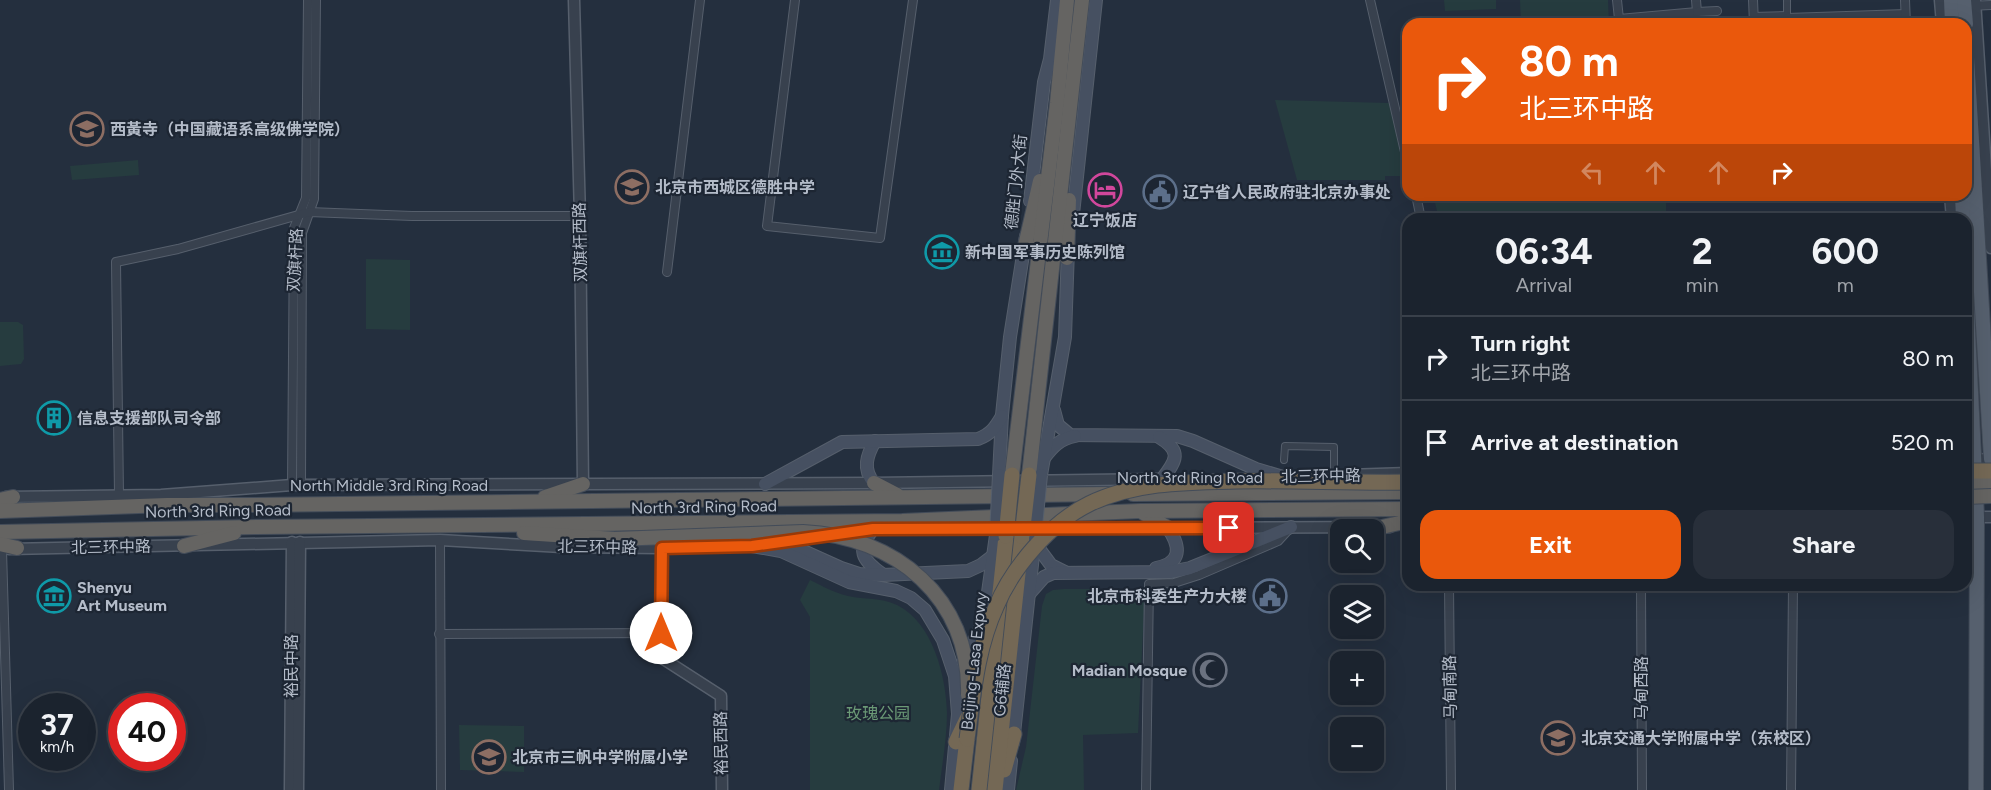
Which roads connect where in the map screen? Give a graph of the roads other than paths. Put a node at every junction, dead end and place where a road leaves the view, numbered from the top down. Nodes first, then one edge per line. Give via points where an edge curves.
1 (308, 0) edge
2 (316, 0) edge
3 (574, 0) edge
4 (700, 0) edge
5 (795, 0) edge
6 (913, 0) edge
7 (1057, 0) edge
8 (1067, 0) edge
9 (1084, 0) edge
10 (1096, 0) edge
11 (1370, 0) edge
12 (1617, 0) edge
13 (1696, 0) edge
14 (1753, 0) edge
15 (1786, 0) edge
16 (1905, 0) edge
17 (1940, 0) edge
18 (1951, 0) edge
19 (1970, 3) edge
20 (1991, 5) edge
21 (1717, 11) dead end
22 (1697, 12) junction
23 (1906, 13) junction
24 (1618, 18) edge
25 (1629, 18) edge
26 (1754, 18) edge
27 (1787, 18) edge
28 (1807, 18) edge
29 (1906, 18) edge
30 (1942, 18) edge
31 (1952, 18) edge
32 (1967, 18) edge
33 (1971, 18) edge
34 (1972, 29) edge
35 (1972, 90) edge
36 (1057, 103) junction
37 (1072, 103) junction
38 (1402, 139) edge
39 (1984, 188) edge
40 (309, 212) junction
41 (299, 215) junction
42 (580, 216) junction
43 (1025, 246) junction
44 (1991, 248) edge
45 (1067, 258) junction
46 (667, 272) dead end
47 (1053, 406) junction
48 (1002, 415) junction
49 (1079, 436) junction
50 (1159, 437) junction
51 (978, 439) junction
52 (875, 441) junction
53 (1000, 456) junction
54 (1044, 459) junction
55 (1991, 459) edge
56 (1284, 460) dead end
57 (1972, 462) edge
58 (1972, 464) edge
59 (1991, 471) edge
60 (1402, 473) edge
61 (1386, 474) junction
62 (1006, 475) junction
63 (1035, 475) junction
64 (1334, 475) junction
65 (1282, 477) junction
66 (1162, 479) junction
67 (1402, 479) edge
68 (1402, 481) edge
69 (1972, 481) edge
70 (1991, 481) edge
71 (1972, 482) edge
72 (874, 483) junction
73 (583, 484) junction
74 (765, 484) junction
75 (296, 485) junction
76 (1402, 492) edge
77 (1135, 494) junction
78 (119, 495) junction
79 (161, 495) junction
80 (1991, 496) edge
81 (902, 497) junction
82 (1972, 497) edge
83 (4, 498) edge
84 (532, 502) junction
85 (251, 505) junction
86 (1402, 509) edge
87 (0, 511) edge
88 (1140, 511) junction
89 (1978, 517) edge
90 (902, 521) junction
91 (1402, 522) edge
92 (258, 527) junction
93 (1291, 527) junction
94 (1330, 527) edge
95 (1384, 527) edge
96 (1384, 527) edge
97 (1402, 527) edge
98 (1168, 528) junction
99 (873, 529) junction
100 (0, 532) edge
101 (442, 533) junction
102 (1030, 538) junction
103 (781, 541) junction
104 (296, 542) junction
105 (998, 543) junction
106 (184, 546) junction
107 (752, 546) junction
108 (5, 548) edge
109 (662, 548) junction
110 (968, 571) junction
111 (1065, 572) junction
112 (1138, 572) junction
113 (883, 575) junction
114 (989, 584) junction
115 (1449, 591) edge
116 (1641, 591) edge
117 (1793, 591) edge
118 (1029, 594) junction
119 (661, 633) junction
120 (440, 634) junction
121 (991, 668) junction
122 (955, 676) junction
123 (1014, 734) junction
124 (962, 741) junction
125 (9, 790) edge
126 (290, 790) edge
127 (298, 790) edge
128 (441, 790) edge
129 (722, 790) edge
130 (951, 790) edge
131 (961, 790) edge
132 (979, 790) edge
133 (997, 790) edge
134 (1008, 790) edge
135 (1146, 790) edge
136 (1451, 790) edge
137 (1642, 790) edge
138 (1791, 790) edge
139 (1976, 790) edge

1 - 41 street, 双旗杆路 via 306,198
2 - 40 street via 314,199
3 - 42 street, 双旗杆西路
4 - 46 street
5 - 6 street via 767,226 880,238
7 - 43 main road, 德胜门外大街
8 - 36 highway, 德胜门外大街
9 - 37 highway
10 - 45 main road
11 - 38 street
12 - 24 street
13 - 22 street
14 - 26 street
15 - 27 street
16 - 23 street
17 - 30 street
18 - 31 main road
19 - 20 street
19 - 32 main road
19 - 33 street
21 - 22 street
22 - 25 street
23 - 28 street
23 - 29 street
34 - 39 street
35 - 39 main road
36 - 43 highway
36 - 62 highway, 德胜门外大街
37 - 45 highway
37 - 63 highway
39 - 44 street
39 - 55 main road
40 - 41 street
40 - 42 street
40 - 75 street via 302,233
41 - 75 street, 双旗杆路 via 294,228
41 - 78 street via 116,262
42 - 73 street, 双旗杆西路
43 - 48 main road, 德胜门外大街
45 - 47 main road via 1065,337
47 - 49 main road via 1064,432
47 - 54 main road
48 - 51 main road via 995,429
48 - 53 main road, 德胜门外大街
49 - 50 main road
49 - 54 main road via 1057,443
50 - 65 main road via 1177,436 1193,441
50 - 66 main road via 1175,451 1175,459
51 - 52 main road
51 - 53 main road via 990,444
52 - 72 main road via 866,460 868,477
52 - 74 main road via 842,442
53 - 62 main road, 德胜门外大街
54 - 63 main road
55 - 57 street
56 - 64 street via 1285,446 1334,447
58 - 59 highway, bridge
60 - 61 street, 北三环中路
61 - 64 street, 北三环中路
61 - 67 highway
62 - 105 highway, Beijing-Lasa Expwy, bridge
63 - 102 highway, Beijing-Lasa Expwy, bridge
64 - 65 street, 北三环中路
65 - 66 street, 北三环中路
66 - 72 street, 北三环中路
66 - 77 highway
68 - 124 highway, bridge via 1165,484 1119,493 1074,512 1025,559 995,607
69 - 89 main road
70 - 71 highway, bridge
72 - 74 street, 北三环中路
72 - 81 highway
73 - 74 street, North Middle 3rd Ring Road
73 - 75 street, North Middle 3rd Ring Road
73 - 84 highway
75 - 79 street, North Middle 3rd Ring Road
76 - 77 highway, North 3rd Ring Road
77 - 81 highway, North 3rd Ring Road
78 - 79 street, North Middle 3rd Ring Road
78 - 83 street, North Middle 3rd Ring Road
79 - 85 highway
80 - 82 highway, bridge
81 - 84 highway, North 3rd Ring Road
84 - 85 highway, North 3rd Ring Road
85 - 87 highway, North 3rd Ring Road
86 - 88 highway, North 3rd Ring Road
88 - 90 highway, North 3rd Ring Road
88 - 98 highway
89 - 139 main road
90 - 99 highway
90 - 101 highway, North 3rd Ring Road
91 - 95 highway
92 - 100 highway, North 3rd Ring Road
92 - 101 highway, North 3rd Ring Road
92 - 106 highway
93 - 94 street, 北三环中路
93 - 98 street, 北三环中路
93 - 112 main road via 1190,568
93 - 135 street via 1278,541 1199,575 1174,583 1149,584
96 - 97 street, 北三环中路
98 - 99 street, 北三环中路
98 - 112 main road via 1177,544 1173,561
99 - 103 street, 北三环中路
99 - 113 main road via 863,555
101 - 104 street, 北三环中路
101 - 109 street, 北三环中路 via 562,547
101 - 120 street
101 - 124 highway, bridge via 615,539 802,532 850,539 876,548 930,585 964,650 968,680
102 - 111 main road via 1051,566
102 - 118 main road, G6辅路
102 - 133 highway, Beijing-Lasa Expwy
103 - 107 street, 北三环中路
103 - 113 main road via 841,568
104 - 106 street, 北三环中路
104 - 126 street, 裕民中路
104 - 127 street
105 - 110 main road via 981,565
105 - 114 main road
105 - 121 highway, Beijing-Lasa Expwy
106 - 108 street, 北三环中路
107 - 109 street, 北三环中路
107 - 122 main road via 782,551 835,577 911,598 935,626
108 - 125 street
109 - 119 street, 裕民西路
110 - 113 main road
110 - 114 main road
111 - 112 main road
111 - 118 main road via 1044,577
114 - 122 main road via 984,621
115 - 136 street, 马甸南路
116 - 137 street, 马甸西路
117 - 138 street
118 - 123 main road, G6辅路
119 - 120 street
119 - 129 street, 裕民西路 via 662,658 721,696
120 - 128 street
121 - 124 highway
121 - 132 highway, Beijing-Lasa Expwy
122 - 124 main road
123 - 133 highway
123 - 134 main road, G6辅路
124 - 130 main road
124 - 131 highway

